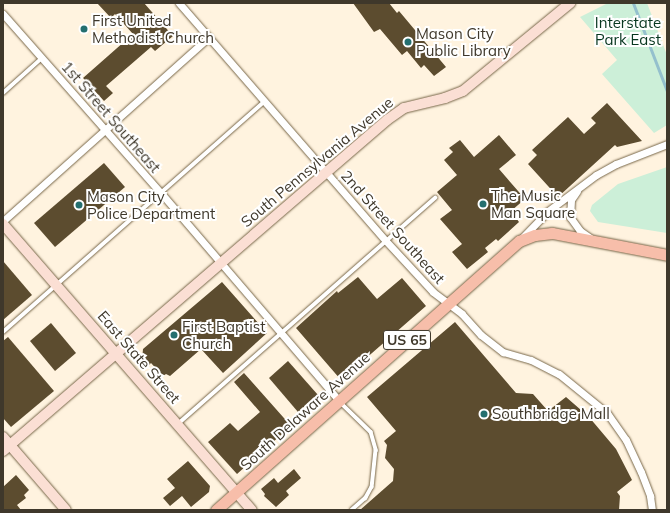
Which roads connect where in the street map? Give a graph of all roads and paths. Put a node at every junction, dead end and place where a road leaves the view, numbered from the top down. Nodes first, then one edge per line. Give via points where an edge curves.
1 (179, 3) edge
2 (570, 3) edge
3 (3, 14) edge
4 (209, 37) junction
5 (42, 58) junction
6 (3, 93) edge
7 (265, 101) junction
8 (105, 130) junction
9 (664, 145) edge
10 (325, 172) junction
11 (578, 189) junction
12 (161, 193) junction
13 (435, 198) dead end
14 (3, 221) edge
15 (3, 224) edge
16 (386, 241) junction
17 (519, 241) junction
18 (596, 241) junction
19 (667, 255) edge
20 (220, 262) junction
21 (56, 285) junction
22 (448, 304) junction
23 (3, 332) edge
24 (282, 333) junction
25 (116, 354) junction
26 (339, 401) junction
27 (177, 424) junction
28 (5, 444) edge
29 (236, 492) junction
30 (66, 510) edge
31 (216, 510) edge
32 (252, 510) edge
33 (352, 510) edge
34 (652, 510) edge

1 - 4 street, 2nd Street Southeast
2 - 10 main road, South Pennsylvania Avenue via 462,91 404,108
3 - 5 street, 1st Street Southeast
4 - 7 street, 2nd Street Southeast
4 - 8 street
5 - 6 lane
5 - 8 street, 1st Street Southeast
7 - 10 street, 2nd Street Southeast
7 - 12 lane
8 - 12 street, 1st Street Southeast
8 - 14 street
9 - 11 street, South Delaware Avenue via 616,164
10 - 16 street, 2nd Street Southeast
10 - 20 main road, South Pennsylvania Avenue
11 - 17 street, South Delaware Avenue via 548,211
11 - 18 street, South Delaware Avenue via 571,200 570,217 580,231
12 - 20 street, 1st Street Southeast
12 - 21 lane
13 - 16 lane
15 - 21 main road, East State Street
16 - 22 street, 2nd Street Southeast via 433,292
16 - 24 lane
17 - 18 main road, South Delaware Avenue / US 65 via 552,233
17 - 22 main road, South Delaware Avenue / US 65
18 - 19 main road, US 65
20 - 24 street, 1st Street Southeast
20 - 25 main road, South Pennsylvania Avenue
21 - 23 lane
21 - 25 main road, East State Street
22 - 26 main road, South Delaware Avenue / US 65
22 - 34 street, 2nd Street Southeast via 503,352 531,360 559,374 606,413 626,440 650,496
24 - 26 street, 1st Street Southeast
24 - 27 lane
25 - 27 main road, East State Street
25 - 28 main road, South Pennsylvania Avenue
26 - 29 main road, South Delaware Avenue / US 65
26 - 33 lane via 371,432 376,450 372,488 366,498
27 - 29 main road, East State Street
28 - 30 main road
29 - 31 main road, US 65
29 - 32 main road, East State Street

